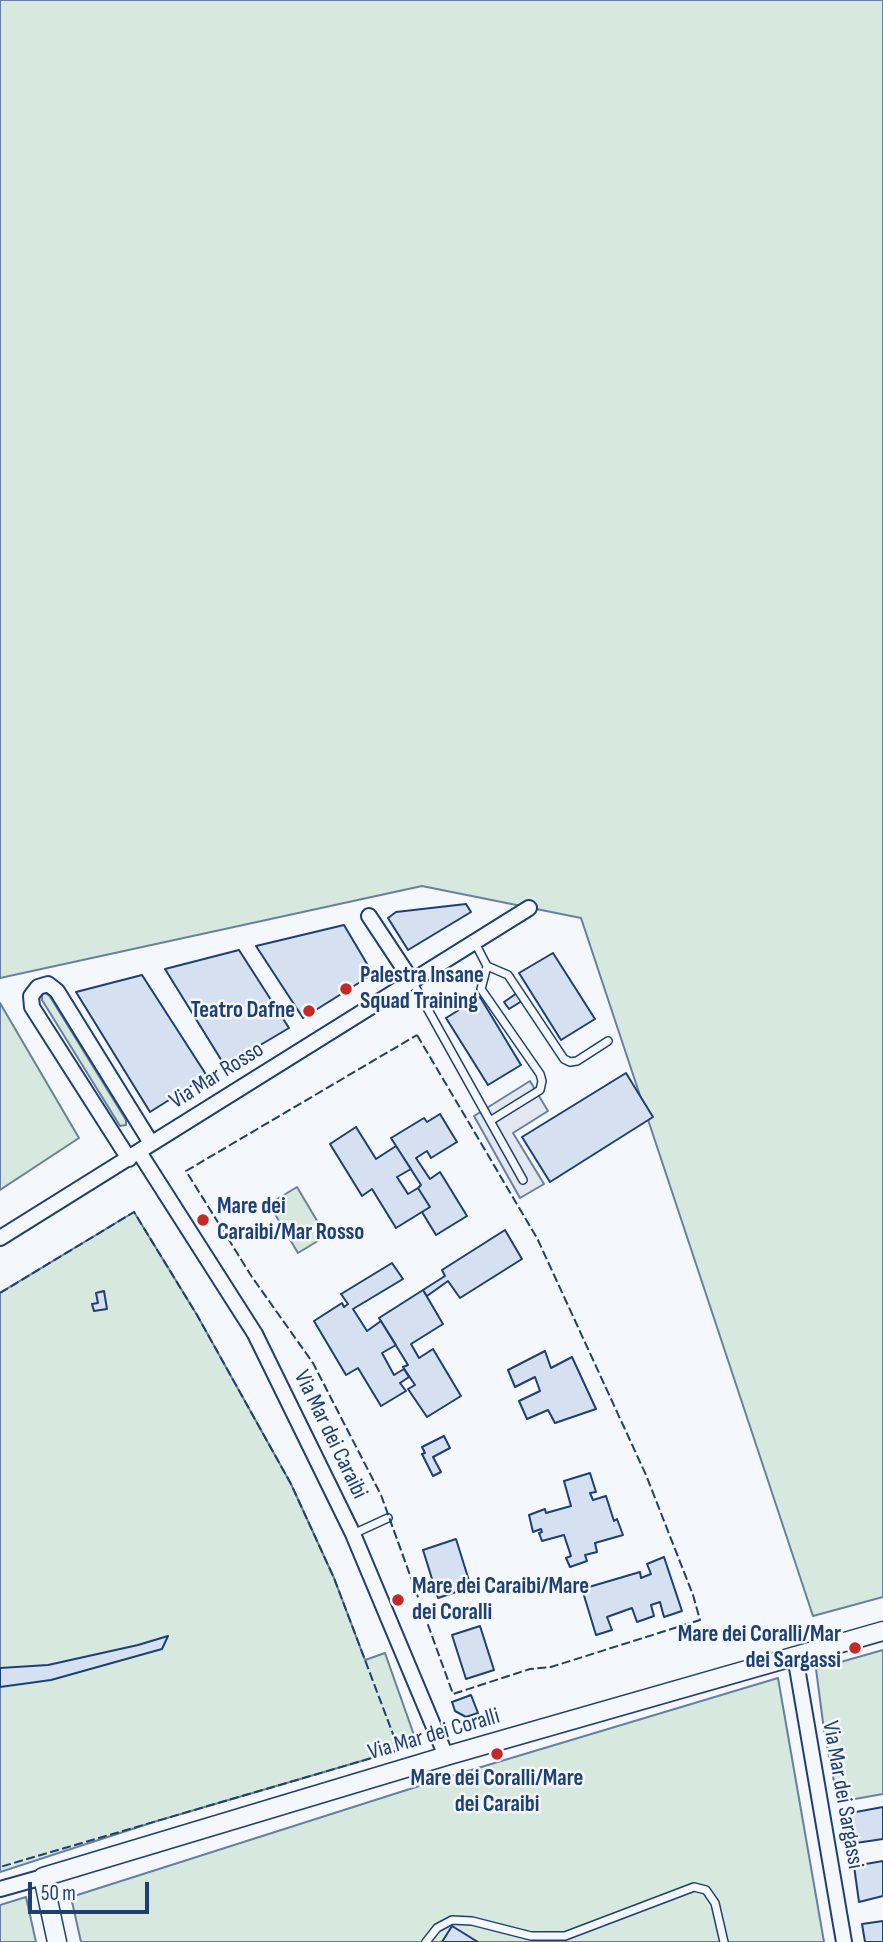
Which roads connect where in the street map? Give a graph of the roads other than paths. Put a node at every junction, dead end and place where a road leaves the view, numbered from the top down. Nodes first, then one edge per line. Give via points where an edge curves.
1 (529, 908) dead end
2 (369, 916) dead end
3 (474, 941) junction
4 (487, 966) junction
5 (412, 981) junction
6 (608, 1041) dead end
7 (490, 1121) junction
8 (140, 1151) junction
9 (523, 1180) dead end
10 (0, 1238) edge
11 (388, 1518) dead end
12 (353, 1534) junction
13 (883, 1631) edge
14 (796, 1656) junction
15 (446, 1756) junction
16 (43, 1877) junction
17 (0, 1889) edge
18 (57, 1942) edge
19 (426, 1942) edge
20 (724, 1942) edge
21 (844, 1942) edge

1 - 3 street, Via Mar Rosso
2 - 5 street
3 - 4 lane
3 - 5 street, Via Mar Rosso
4 - 6 lane via 508,975 564,1059 576,1061
4 - 7 lane via 481,989 542,1082 540,1090
5 - 7 lane
5 - 8 street, Via Mar Rosso
7 - 9 lane
8 - 8 street, Via Mar dei Caraibi via 57,991 48,984 38,987 31,996 32,1007
8 - 10 street, Via Mar Rosso
8 - 12 street, Via Mar dei Caraibi via 250,1325
11 - 12 lane
12 - 15 street, Via Mar dei Caraibi
13 - 14 street, Via Mar dei Coralli
14 - 15 street, Via Mar dei Coralli
14 - 21 street, Via Mar dei Sargassi
15 - 16 street, Via Mar dei Coralli
16 - 17 street, Via Mar dei Coralli
16 - 18 street
19 - 20 lane via 437,1928 452,1920 531,1936 565,1936 694,1887 706,1890 715,1903

